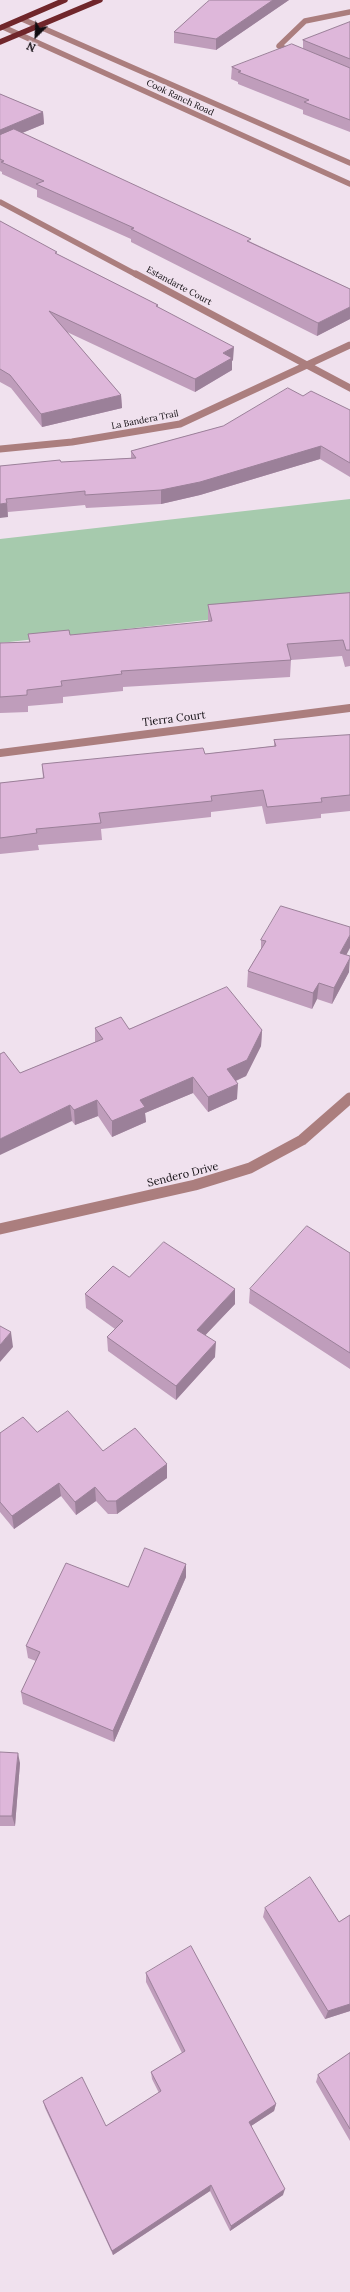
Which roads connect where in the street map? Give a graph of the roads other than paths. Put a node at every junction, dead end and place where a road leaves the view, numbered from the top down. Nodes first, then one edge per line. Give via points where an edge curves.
1 (65, 0) edge
2 (100, 0) edge
3 (350, 12) edge
4 (22, 19) junction
5 (40, 26) junction
6 (1, 27) edge
7 (21, 34) junction
8 (0, 42) edge
9 (300, 55) edge
10 (350, 164) edge
11 (350, 184) edge
12 (0, 202) edge
13 (350, 345) edge
14 (309, 365) junction
15 (350, 388) edge
16 (0, 449) edge
17 (350, 708) edge
18 (0, 753) edge
19 (350, 1098) edge
20 (0, 1230) edge

1 - 4 main road
2 - 5 main road
3 - 9 street via 305,22 279,46
4 - 5 street, Cook Ranch Road
4 - 6 main road
5 - 7 main road
5 - 10 street, Cook Ranch Road
6 - 7 street, Cook Ranch Road
7 - 8 main road
7 - 11 street, Cook Ranch Road
12 - 14 street, Estandarte Court
13 - 14 street, La Bandera Trail
14 - 15 street, Estandarte Court
14 - 16 street, La Bandera Trail via 180,424 72,442
17 - 18 street, Tierra Court
19 - 20 street, Sendero Drive via 322,1125 284,1152 242,1171 195,1186

